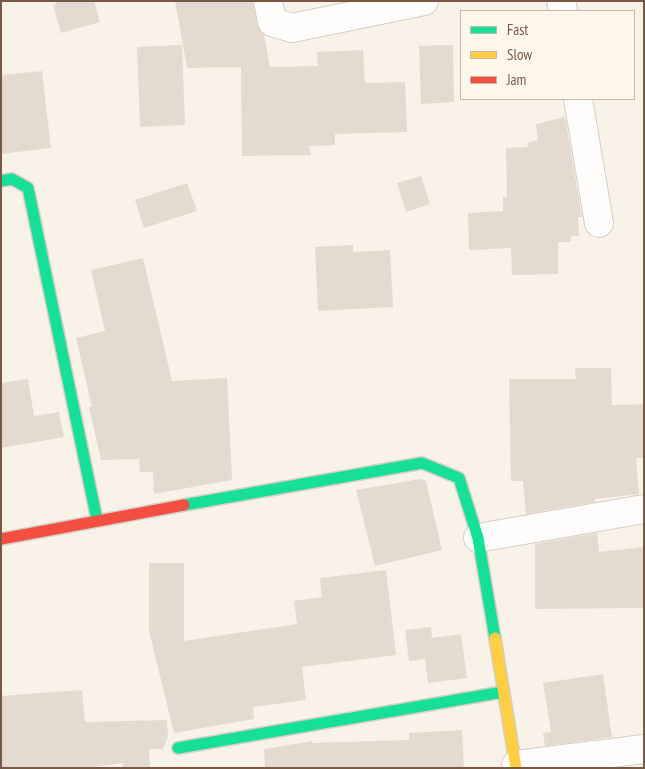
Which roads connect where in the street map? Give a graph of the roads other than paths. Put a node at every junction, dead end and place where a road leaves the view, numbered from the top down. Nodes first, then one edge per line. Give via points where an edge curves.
1 (268, 1) edge
2 (424, 1) edge
3 (578, 100) edge
4 (1, 181) edge
5 (599, 223) dead end
6 (644, 509) edge
7 (97, 520) junction
8 (478, 538) junction
9 (1, 539) edge
10 (503, 692) junction
11 (178, 748) dead end
12 (644, 749) edge
13 (516, 767) edge

1 - 2 street via 272,22 292,28
3 - 5 street
4 - 7 street via 12,179 28,188
6 - 8 street
7 - 8 street via 422,463 459,478
7 - 9 street
8 - 10 street
10 - 11 street
10 - 13 street
12 - 13 street

